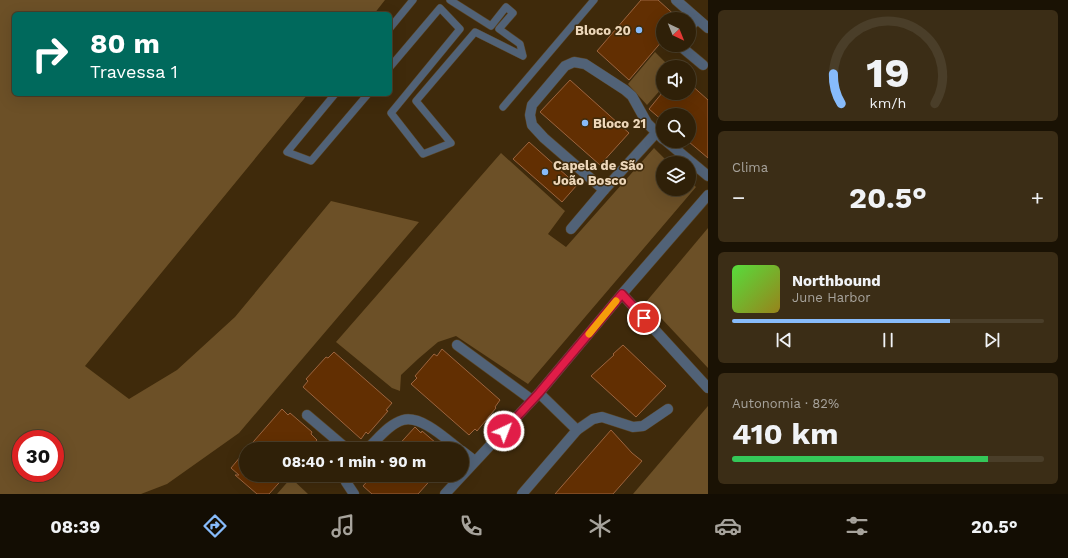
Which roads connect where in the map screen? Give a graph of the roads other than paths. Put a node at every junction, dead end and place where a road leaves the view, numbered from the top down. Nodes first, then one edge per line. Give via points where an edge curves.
1 (413, 0) edge
2 (450, 0) edge
3 (594, 0) edge
4 (676, 0) edge
5 (697, 19) joint
6 (392, 26) edge
7 (708, 28) edge
8 (688, 52) edge
9 (706, 65) edge
10 (392, 66) edge
11 (333, 96) edge
12 (366, 96) edge
13 (503, 107) dead end
14 (656, 133) edge
15 (656, 139) edge
16 (674, 148) edge
17 (708, 176) edge
18 (604, 190) junction
19 (708, 195) edge
20 (571, 229) dead end
21 (622, 294) junction
22 (457, 345) dead end
23 (708, 388) edge
24 (536, 397) junction
25 (668, 409) dead end
26 (307, 416) dead end
27 (577, 430) junction
28 (339, 442) edge
29 (375, 442) edge
30 (449, 442) edge
31 (469, 456) edge
32 (475, 461) junction
33 (346, 482) edge
34 (354, 494) edge
35 (445, 494) edge
36 (522, 494) edge

1 - 6 lane
2 - 10 lane via 491,26 506,7 513,13 499,29 520,44 523,56 474,32 416,101 451,143 423,154 391,114 460,29 440,8
3 - 13 lane
4 - 5 street
5 - 7 street
8 - 9 street
11 - 12 lane via 287,152 311,161
14 - 18 street via 647,123 632,96 625,90 585,64 574,62 565,66 532,105 532,125
15 - 18 street
16 - 17 street
18 - 20 street
19 - 21 street
21 - 23 street
21 - 24 street
22 - 24 street
24 - 27 street
24 - 32 street
25 - 27 street via 643,426 633,427 602,417
26 - 28 street
27 - 36 street
29 - 30 street via 388,428 403,420 414,420 425,424
31 - 32 street
32 - 35 street
33 - 34 street

